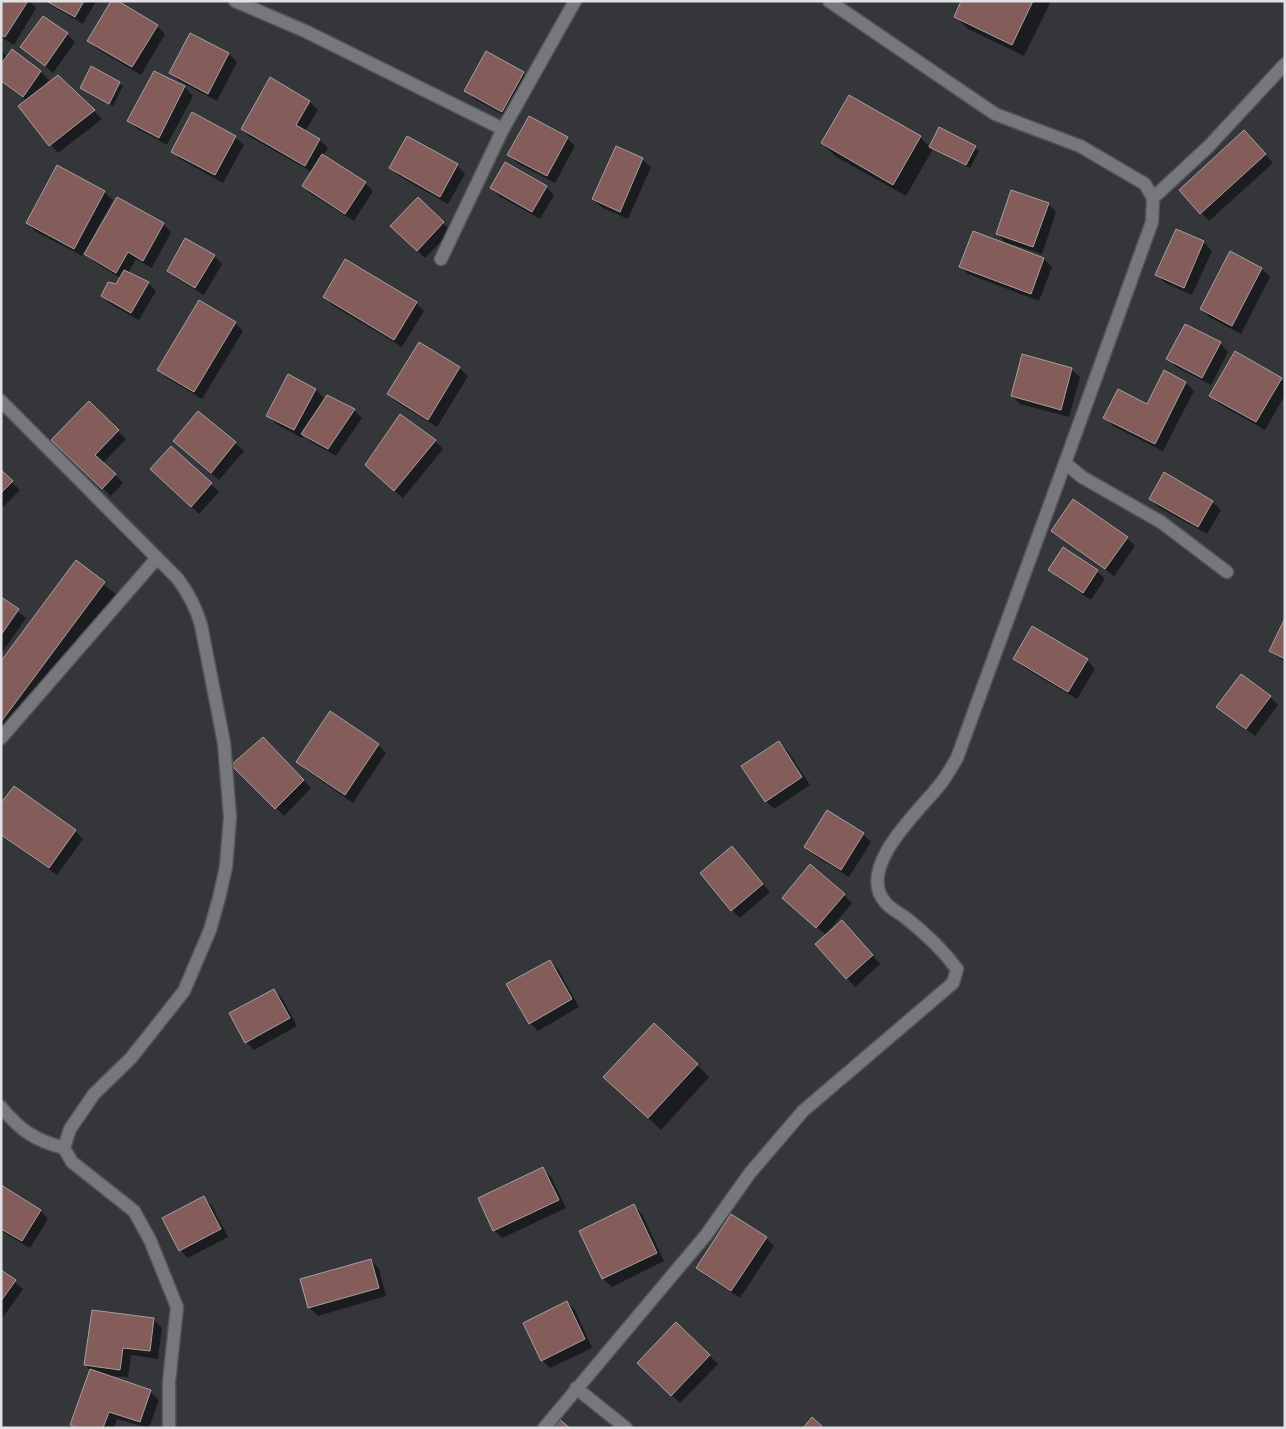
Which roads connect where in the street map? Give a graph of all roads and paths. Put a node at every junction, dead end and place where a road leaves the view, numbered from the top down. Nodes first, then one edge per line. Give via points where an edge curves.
1 (235, 1) edge
2 (575, 1) edge
3 (830, 1) edge
4 (1285, 64) edge
5 (503, 129) junction
6 (1153, 198) junction
7 (441, 259) dead end
8 (2, 403) edge
9 (1065, 463) junction
10 (157, 558) junction
11 (1227, 572) dead end
12 (1, 738) edge
13 (1, 1107) edge
14 (64, 1148) junction
15 (576, 1388) junction
16 (169, 1428) edge
17 (544, 1428) edge
18 (626, 1428) edge

1 - 5 street via 305,31
2 - 5 street
3 - 6 street via 995,114 1080,146 1145,184
4 - 6 street via 1210,146
5 - 7 street
6 - 9 street via 1152,222
8 - 10 street
9 - 11 street via 1082,477 1161,522
9 - 15 street via 957,758 941,784 896,837 878,869 877,878 884,902 946,954 957,969 953,983 803,1110 750,1173 706,1235
10 - 12 street
10 - 14 street via 187,591 201,625 224,743 230,817 226,867 210,930 184,991 131,1058 94,1094 70,1129
13 - 14 street via 32,1138
14 - 16 street via 72,1162 134,1211 150,1240 177,1307 169,1382
15 - 17 street
15 - 18 street

